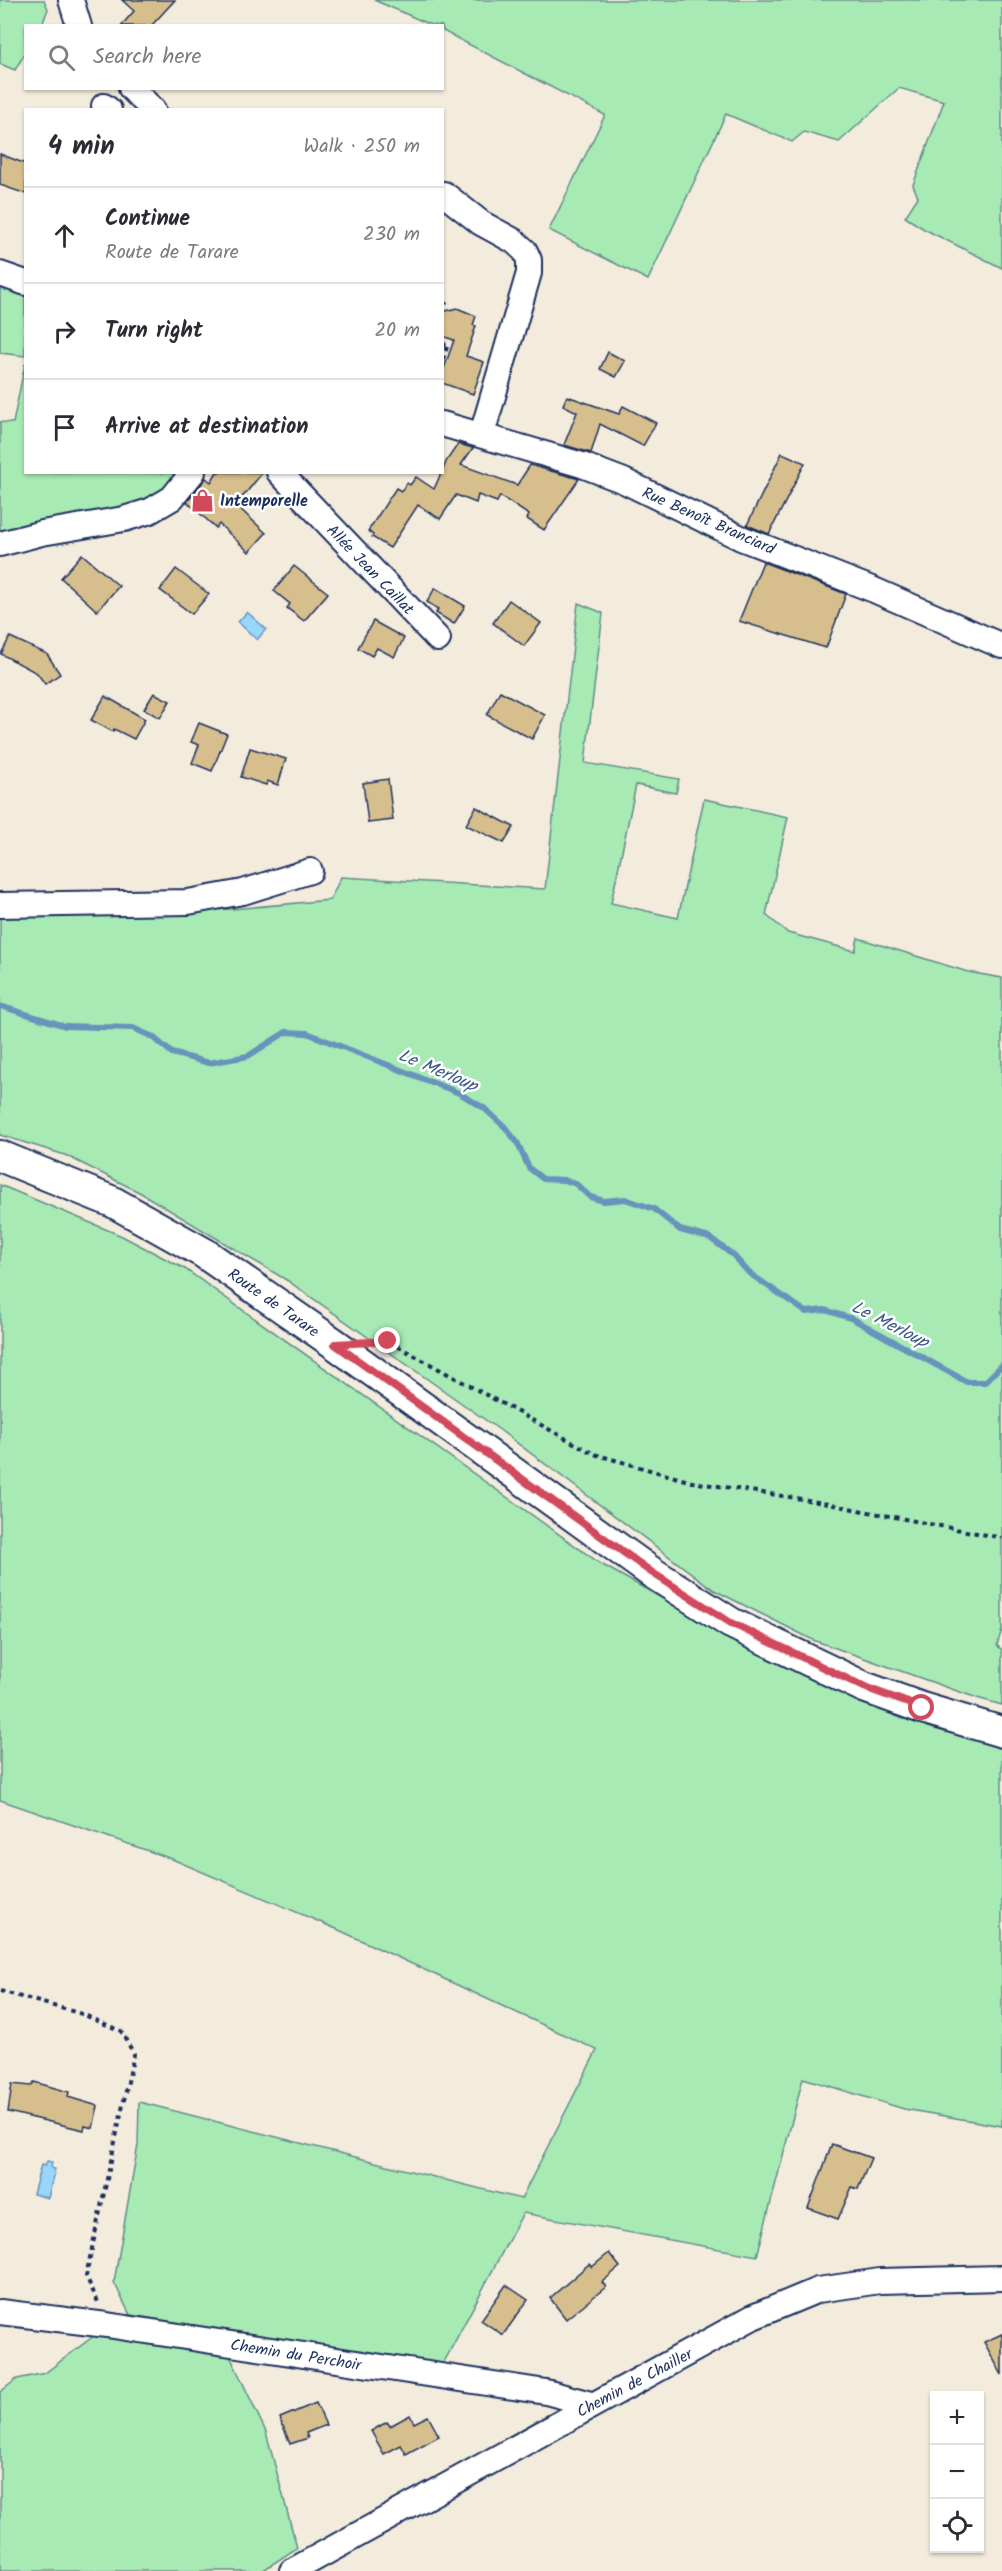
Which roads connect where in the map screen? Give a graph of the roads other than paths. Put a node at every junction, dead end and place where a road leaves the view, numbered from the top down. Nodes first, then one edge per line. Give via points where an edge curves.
1 (71, 0) edge
2 (78, 24) edge
3 (132, 90) edge
4 (151, 108) edge
5 (444, 194) edge
6 (0, 274) edge
7 (24, 282) edge
8 (444, 424) edge
9 (482, 434) junction
10 (191, 474) edge
11 (281, 474) edge
12 (0, 544) edge
13 (438, 639) dead end
14 (1002, 646) edge
15 (310, 871) dead end
16 (0, 905) edge
17 (0, 1156) edge
18 (1002, 1732) edge
19 (1002, 2277) edge
20 (0, 2312) edge
21 (591, 2404) junction
22 (292, 2571) edge

1 - 2 street
3 - 4 street
5 - 9 street via 481,223 514,241 529,260 529,273
6 - 7 street
8 - 9 street, Rue Benoît Branciard
9 - 14 street, Rue Benoît Branciard via 624,481 741,538
10 - 12 street via 172,498 150,511
11 - 13 street, Allée Jean Caillat
15 - 16 street via 243,892 188,902
17 - 18 main road, Route de Tarare via 123,1207 204,1253 651,1572 731,1623 864,1687
19 - 21 street, Chemin de Chailler via 880,2281 818,2290 753,2317
20 - 21 street, Chemin du Perchoir via 546,2392
21 - 22 street, Chemin de Chailler

